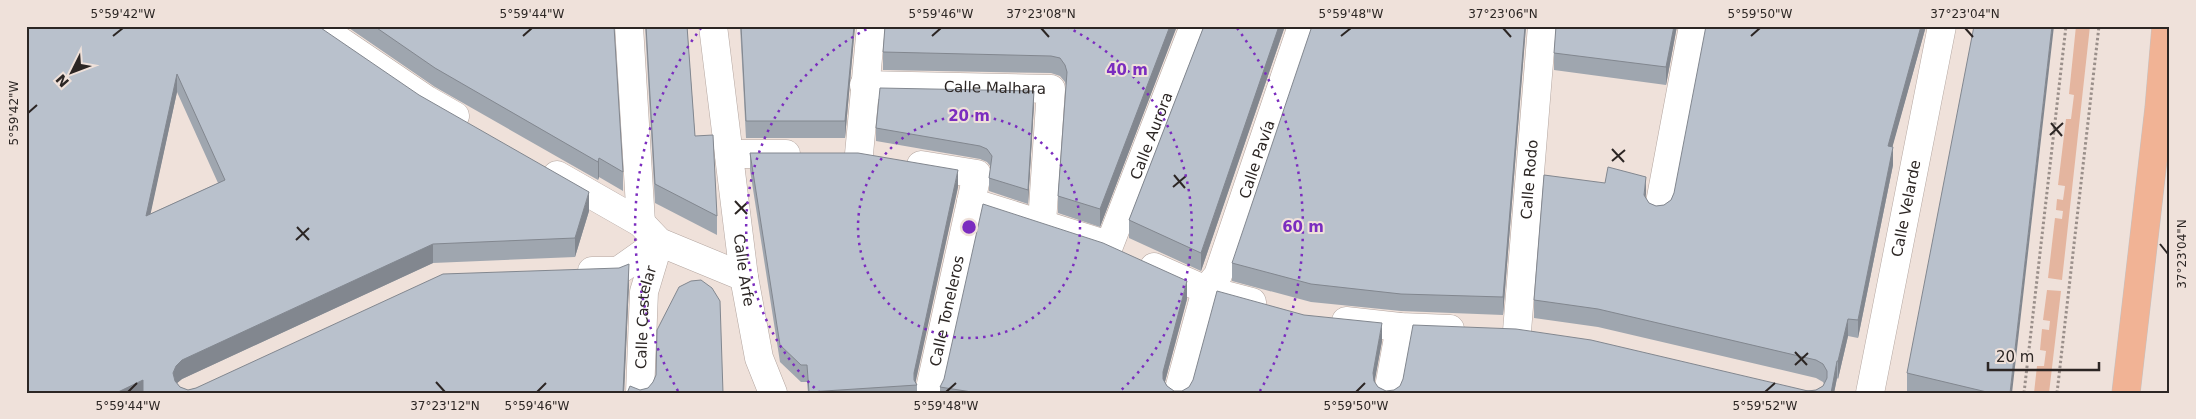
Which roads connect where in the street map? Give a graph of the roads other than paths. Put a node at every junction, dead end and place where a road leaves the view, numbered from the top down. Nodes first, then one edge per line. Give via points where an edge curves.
1 (318, 26) edge
2 (629, 26) edge
3 (713, 26) edge
4 (871, 26) edge
5 (1194, 26) edge
6 (1302, 26) edge
7 (1542, 26) edge
8 (1693, 26) edge
9 (1942, 26) edge
10 (2166, 26) edge
11 (864, 85) junction
12 (478, 129) edge
13 (729, 154) junction
14 (879, 158) junction
15 (538, 164) edge
16 (971, 202) junction
17 (1658, 208) edge
18 (1042, 223) junction
19 (650, 232) junction
20 (1109, 246) junction
21 (568, 272) edge
22 (744, 277) junction
23 (1206, 290) junction
24 (1280, 310) edge
25 (1318, 318) edge
26 (1400, 327) junction
27 (1517, 331) junction
28 (1546, 336) edge
29 (640, 393) edge
30 (773, 393) edge
31 (929, 393) edge
32 (1178, 393) edge
33 (1388, 393) edge
34 (1870, 393) edge
35 (2126, 393) edge

1 - 12 street via 427,100
2 - 19 street
3 - 13 street, Calle Arfe
4 - 11 street
5 - 20 street, Calle Aurora
6 - 23 street, Calle Pavía via 1218,274
7 - 27 street, Calle Rodo
8 - 17 street
9 - 34 street, Calle Velarde
10 - 35 main road
11 - 14 street
11 - 18 street, Calle Malhara via 1052,90
13 - 14 street
13 - 22 street, Calle Arfe
14 - 16 street, Calle Toneleros via 977,174
15 - 19 street
16 - 18 street
16 - 31 street, Calle Toneleros
18 - 20 street
19 - 21 street via 618,270
19 - 22 street
19 - 29 street, Calle Castelar
20 - 23 street
22 - 30 street, Calle Arfe via 759,358
23 - 24 street
23 - 32 street, Calle Pavía
25 - 26 street
26 - 27 street
26 - 33 street
27 - 28 street

